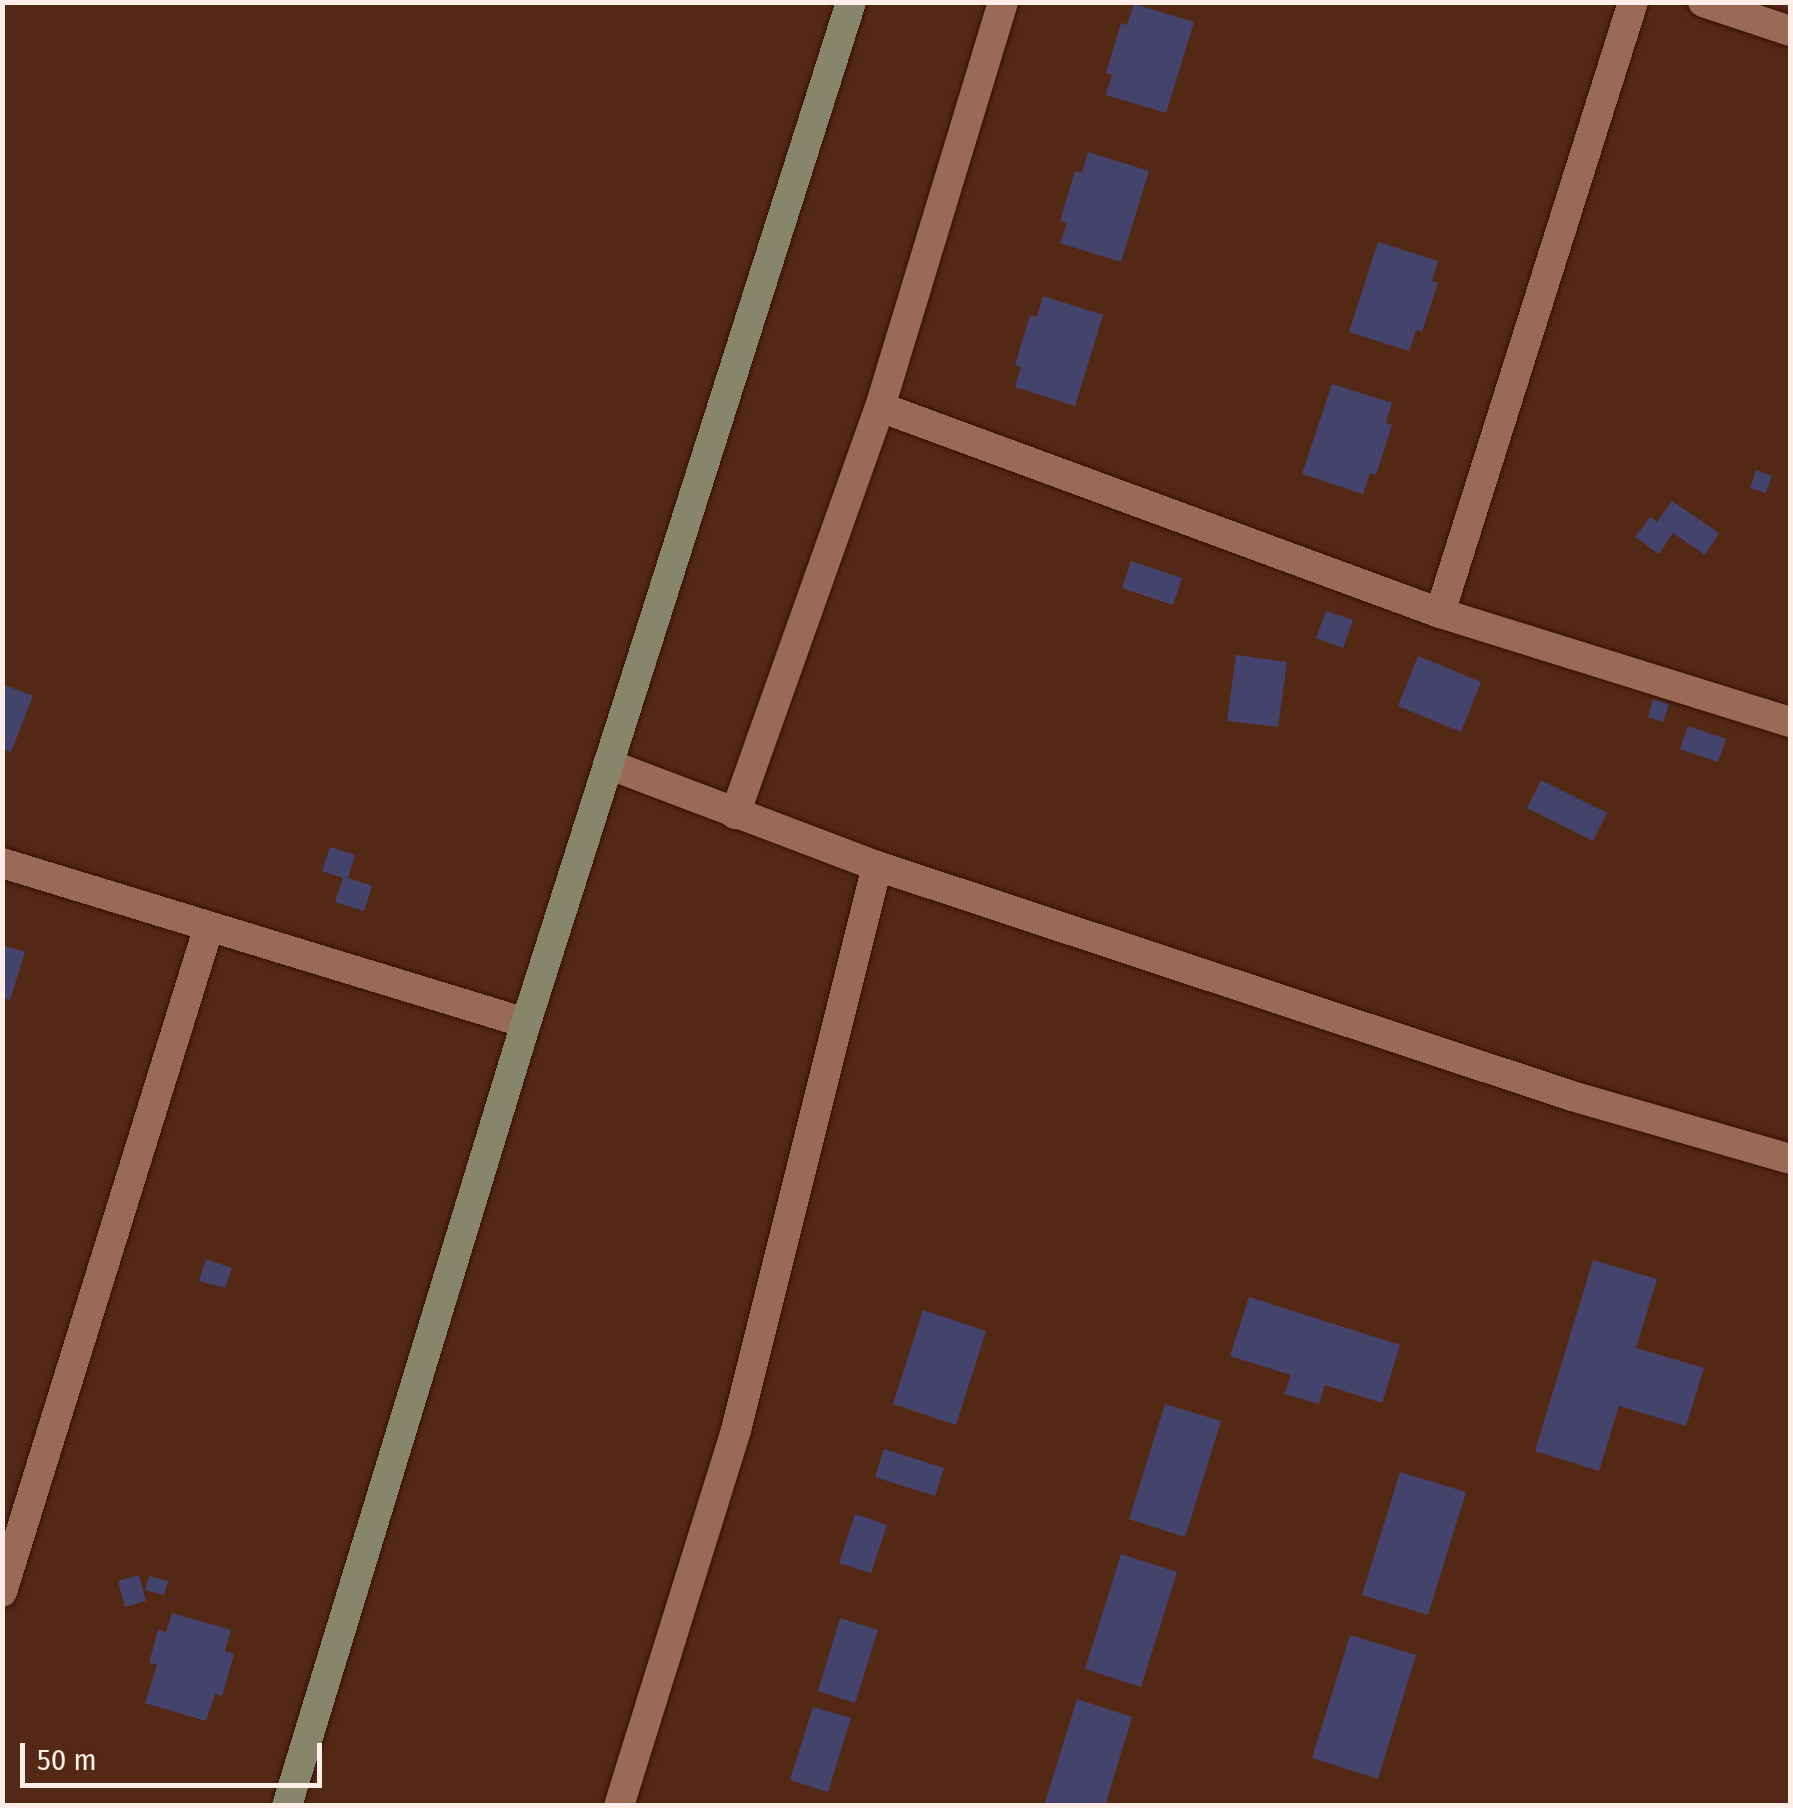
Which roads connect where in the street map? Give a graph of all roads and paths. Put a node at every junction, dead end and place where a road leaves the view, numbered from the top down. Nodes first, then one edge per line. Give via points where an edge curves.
1 (851, 2) edge
2 (1003, 2) edge
3 (1633, 2) edge
4 (1702, 2) edge
5 (1790, 31) edge
6 (880, 407) junction
7 (1440, 613) junction
8 (1790, 722) edge
9 (608, 764) junction
10 (734, 814) junction
11 (2, 863) edge
12 (877, 866) junction
13 (209, 926) junction
14 (526, 1022) junction
15 (1790, 1159) edge
16 (2, 1592) edge
17 (287, 1806) edge
18 (620, 1806) edge

1 - 9 street
2 - 6 street
3 - 7 street
4 - 5 street
6 - 7 street
6 - 10 street
7 - 8 street
9 - 10 street
9 - 14 street
10 - 12 street
11 - 13 street
12 - 15 street via 1572,1096
12 - 18 street via 736,1430
13 - 14 street
13 - 16 street
14 - 17 street

